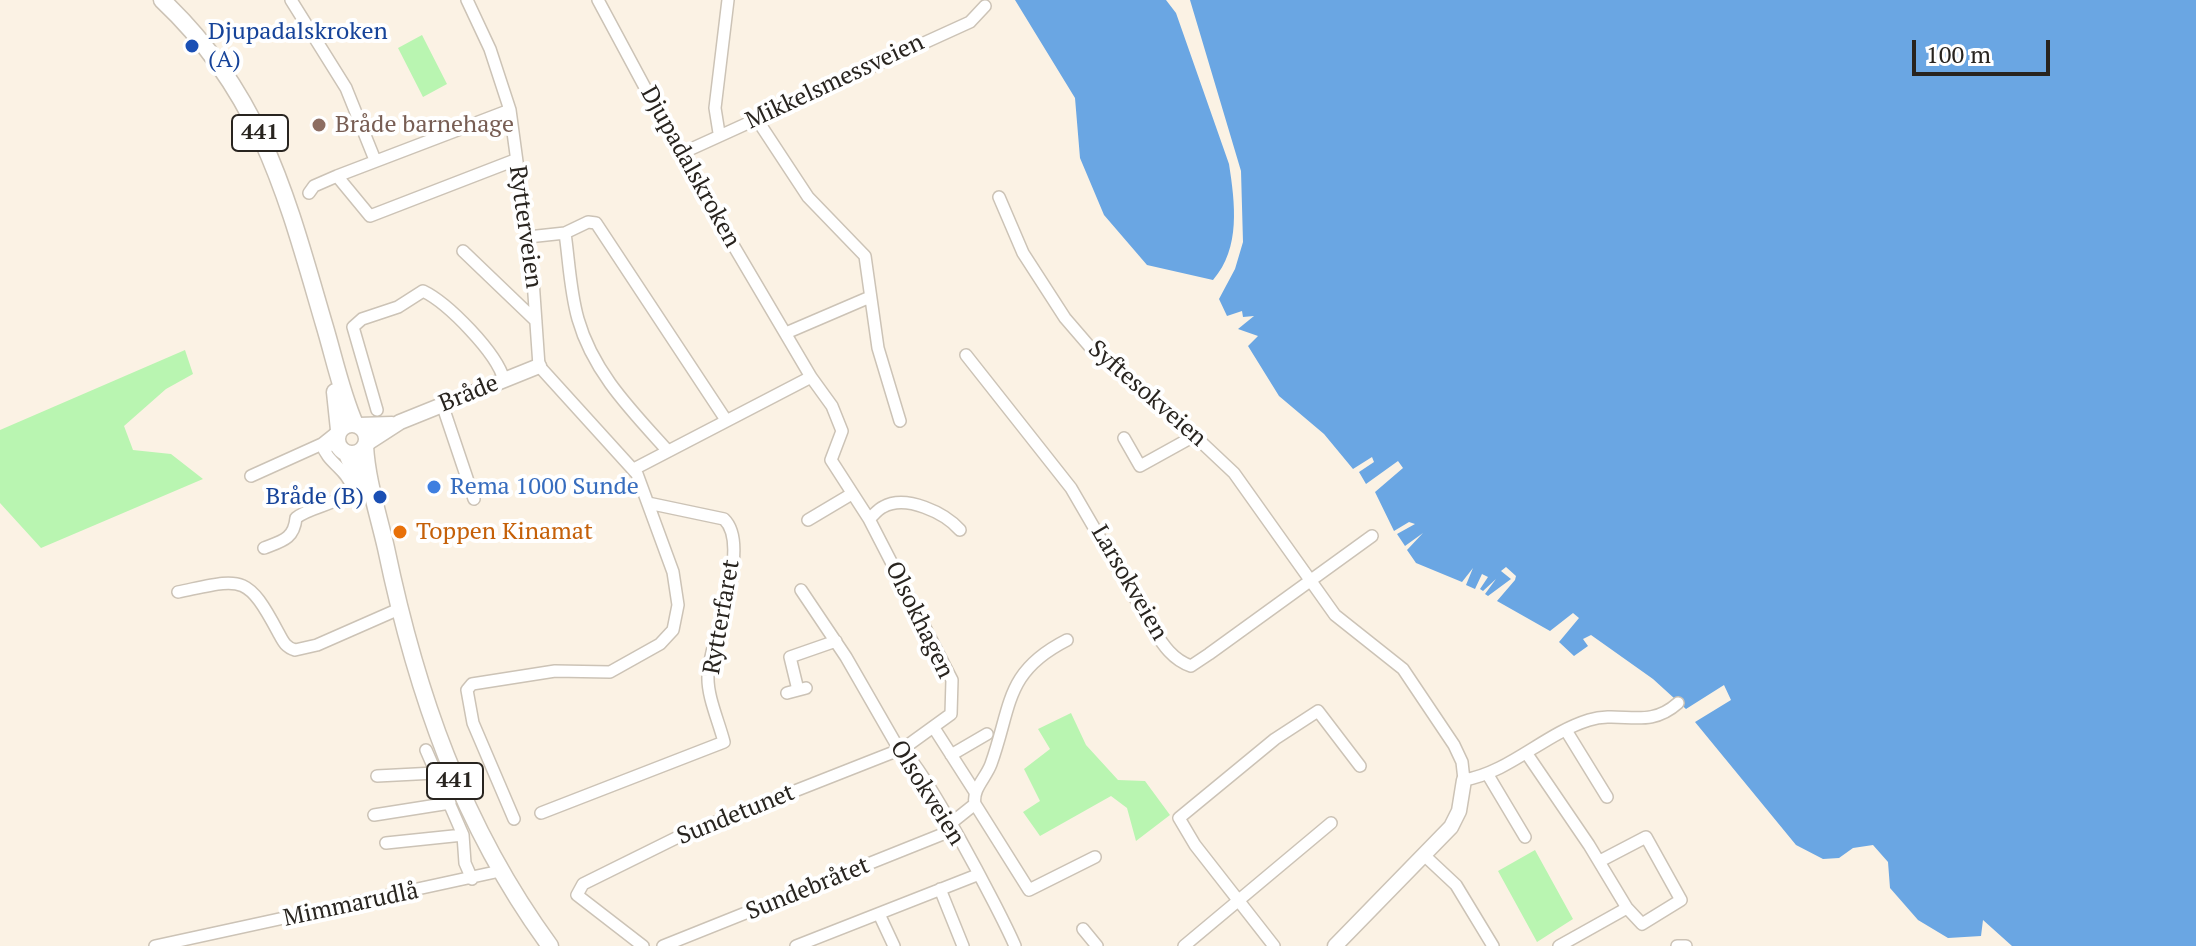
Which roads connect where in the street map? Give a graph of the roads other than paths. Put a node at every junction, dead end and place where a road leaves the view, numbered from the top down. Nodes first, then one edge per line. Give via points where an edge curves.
1 (162, 0) edge
2 (291, 0) edge
3 (467, 0) edge
4 (598, 0) edge
5 (728, 0) edge
6 (985, 6) dead end
7 (510, 110) junction
8 (756, 118) junction
9 (719, 133) junction
10 (680, 154) junction
11 (375, 160) junction
12 (515, 160) junction
13 (337, 176) junction
14 (309, 193) dead end
15 (999, 197) dead end
16 (565, 233) junction
17 (528, 237) junction
18 (463, 251) dead end
19 (314, 289) junction
20 (870, 297) junction
21 (536, 321) junction
22 (786, 333) junction
23 (966, 355) dead end
24 (539, 366) junction
25 (811, 377) junction
26 (504, 380) junction
27 (442, 404) junction
28 (377, 410) dead end
29 (726, 420) junction
30 (900, 421) dead end
31 (400, 422) junction
32 (357, 424) junction
33 (1196, 435) junction
34 (1124, 438) dead end
35 (337, 441) junction
36 (366, 445) junction
37 (667, 450) junction
38 (634, 469) junction
39 (836, 471) joint
40 (251, 476) dead end
41 (850, 495) junction
42 (474, 499) dead end
43 (648, 503) junction
44 (869, 519) junction
45 (808, 520) dead end
46 (960, 530) dead end
47 (1372, 536) dead end
48 (264, 548) dead end
49 (1312, 580) junction
50 (801, 590) dead end
51 (178, 592) dead end
52 (398, 605) junction
53 (1067, 640) dead end
54 (836, 641) junction
55 (797, 690) dead end
56 (1678, 703) dead end
57 (934, 728) junction
58 (1567, 732) junction
59 (987, 734) dead end
60 (904, 748) junction
61 (426, 750) dead end
62 (1527, 754) junction
63 (951, 755) junction
64 (1360, 766) dead end
65 (435, 773) junction
66 (1488, 775) junction
67 (377, 776) dead end
68 (1464, 780) junction
69 (1607, 797) dead end
70 (975, 798) junction
71 (450, 803) junction
72 (541, 813) dead end
73 (374, 815) dead end
74 (514, 819) dead end
75 (1331, 823) dead end
76 (951, 827) junction
77 (463, 835) junction
78 (1525, 837) dead end
79 (386, 843) dead end
80 (1425, 856) junction
81 (1095, 857) dead end
82 (1600, 861) junction
83 (500, 871) junction
84 (977, 875) junction
85 (472, 879) junction
86 (940, 889) junction
87 (1238, 902) junction
88 (1627, 908) junction
89 (879, 914) junction
90 (1083, 929) dead end
91 (825, 941) edge
92 (1567, 944) edge
93 (155, 946) edge
94 (550, 946) edge
95 (643, 946) edge
96 (663, 946) edge
97 (796, 946) edge
98 (894, 946) edge
99 (963, 946) edge
100 (1015, 946) edge
101 (1097, 946) edge
102 (1184, 946) edge
103 (1274, 946) edge
104 (1335, 946) edge
105 (1493, 946) edge
106 (1677, 946) edge
107 (1686, 946) edge

1 - 19 main road, 441 via 217,62 256,125 289,200
2 - 11 street via 346,88
3 - 7 street, Rytterveien
4 - 10 street, Djupadalskroken
5 - 9 street via 715,108
6 - 8 street, Mikkelsmessveien via 970,22
7 - 11 street
7 - 12 street, Rytterveien
8 - 9 street, Mikkelsmessveien
8 - 20 street via 808,197 862,248
9 - 10 street, Mikkelsmessveien
10 - 22 street, Djupadalskroken
11 - 13 street
12 - 13 street via 370,216
12 - 17 street, Rytterveien
13 - 14 street
15 - 33 street, Syftesokveien via 1023,253 1070,325 1114,369
16 - 17 street
16 - 29 street via 596,223
16 - 37 street via 575,305 590,353 621,399
17 - 21 street, Rytterveien
18 - 21 street
19 - 32 main road, 441
19 - 35 main road, 441 via 337,404
20 - 22 street
20 - 30 street via 878,348
21 - 24 street, Rytterveien
22 - 25 street, Djupadalskroken
23 - 49 street, Larsokveien via 1071,488 1153,629 1177,660 1191,666
24 - 26 street, Bråde
24 - 38 street
25 - 29 street
25 - 39 street, Djupadalskroken via 842,431 831,460
26 - 27 street, Bråde
26 - 28 street via 497,361 449,310 423,291 353,327
27 - 31 street, Bråde
27 - 42 street
29 - 37 street
31 - 32 street, Bråde
31 - 36 street, Bråde
32 - 35 main road
32 - 36 main road, 441 via 367,436
33 - 34 street via 1140,466
33 - 49 street, Syftesokveien via 1234,473
35 - 36 main road via 360,452
35 - 40 street
35 - 48 street via 325,456 345,471 352,487 346,496 296,518 289,538
35 - 52 main road, 441 via 359,476
36 - 52 main road, 441 via 368,481
37 - 38 street
38 - 43 street
39 - 41 street, Olsokhagen
41 - 44 street, Olsokhagen
41 - 45 street
43 - 72 street, Rytterfaret via 724,519 733,534 733,560 708,678 724,742
43 - 74 street via 673,572 678,605 673,630 660,644 610,672 555,671 472,684 467,690 473,723 504,808
44 - 46 street via 884,506 909,505 950,518
44 - 57 street, Olsokhagen via 952,680 951,714
47 - 49 street, Larsokveien
49 - 68 street, Syftesokveien via 1347,627 1403,669 1454,745
50 - 54 street, Olsokveien
51 - 52 street via 229,582 247,585 283,642 295,650 317,645
52 - 83 main road, 441 via 443,754
53 - 70 street via 1033,663 1013,687 992,762
54 - 55 street via 790,657
54 - 60 street, Olsokveien via 896,744
56 - 58 street via 1654,718 1589,720
57 - 60 street, Olsokhagen
57 - 63 street
58 - 62 street
58 - 69 street
59 - 63 street
60 - 76 street, Olsokveien
60 - 95 street, Sundetunet via 678,837 583,884 577,895
61 - 65 street
62 - 66 street
62 - 82 street
63 - 70 street
64 - 87 street via 1318,711 1275,739 1179,818
65 - 67 street
65 - 71 street
66 - 68 street
66 - 78 street
68 - 80 street via 1456,819
70 - 76 street, Sundebråtet
70 - 81 street via 1029,890
71 - 73 street
71 - 77 street
75 - 87 street
76 - 84 street, Olsokveien
76 - 96 street, Sundebråtet
77 - 79 street
77 - 85 street
80 - 104 street
80 - 105 street via 1456,885
82 - 88 street
82 - 88 street via 1646,837 1681,900 1642,924
83 - 85 street, Mimmarudlå
83 - 94 main road, 441
84 - 86 street
84 - 100 street, Olsokveien
85 - 93 street, Mimmarudlå
86 - 89 street
86 - 99 street
87 - 102 street
87 - 103 street
88 - 92 street
89 - 91 street
89 - 98 street
90 - 101 street
91 - 97 street
106 - 107 street

